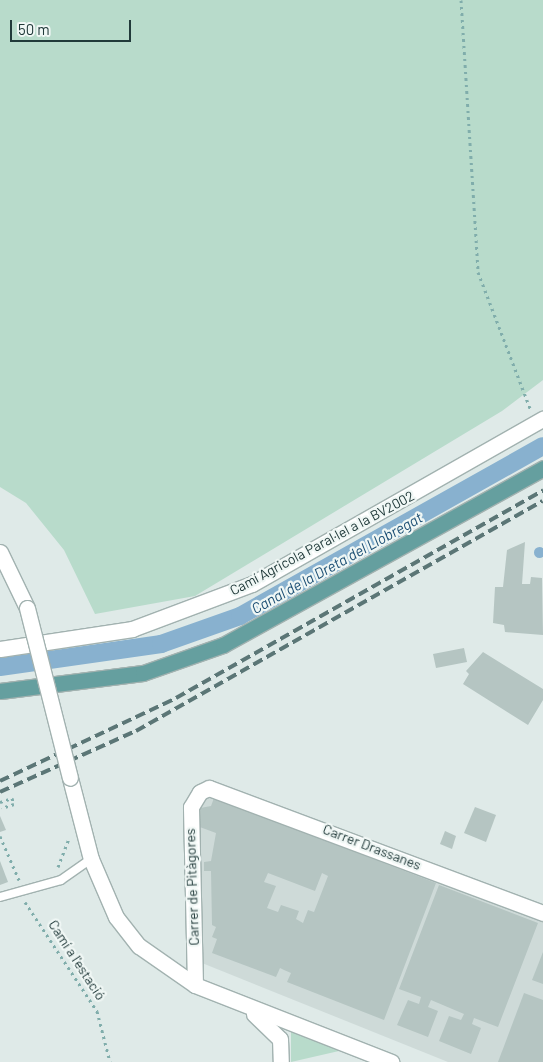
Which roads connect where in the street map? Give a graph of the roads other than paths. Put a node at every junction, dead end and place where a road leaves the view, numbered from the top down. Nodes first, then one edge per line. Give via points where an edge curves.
1 (540, 421) edge
2 (543, 468) edge
3 (0, 552) edge
4 (0, 649) edge
5 (0, 691) edge
6 (200, 792) joint
7 (92, 859) junction
8 (0, 897) edge
9 (543, 913) edge
10 (195, 984) junction
11 (241, 1004) junction
12 (281, 1062) edge
13 (391, 1062) edge

1 - 4 street, Camí Agricola Paral·lel a la BV2002 via 252,584 132,629
2 - 5 main road via 223,645 143,673
3 - 7 street, bridge via 27,608
6 - 9 street, Carrer Drassanes via 219,788
6 - 10 street, Carrer de Pitàgores via 191,807 190,820
7 - 8 lane via 61,880
7 - 10 street via 116,918 139,946
10 - 11 street
11 - 12 street via 280,1039
11 - 13 street

